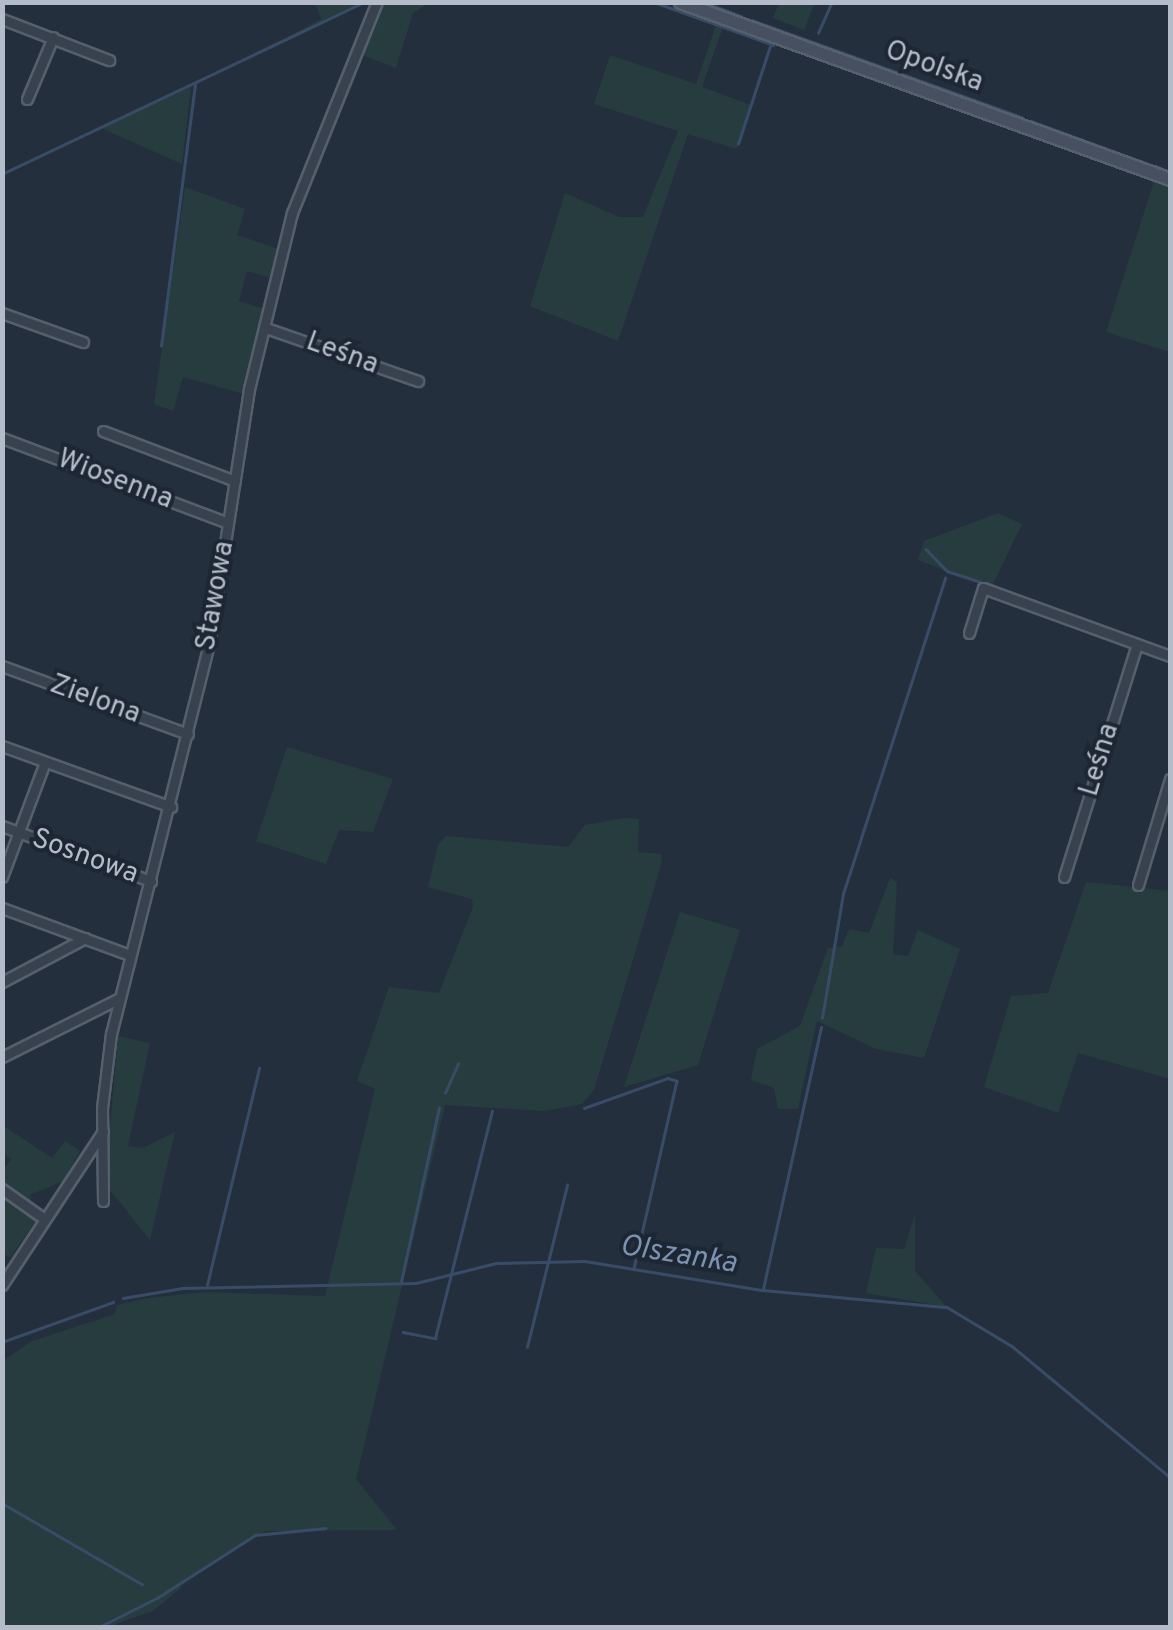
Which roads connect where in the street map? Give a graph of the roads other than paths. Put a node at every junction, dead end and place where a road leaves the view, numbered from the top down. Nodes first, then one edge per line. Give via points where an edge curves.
1 (377, 2) edge
2 (680, 2) edge
3 (2, 19) edge
4 (53, 37) junction
5 (109, 60) dead end
6 (27, 99) dead end
7 (1170, 179) edge
8 (2, 313) edge
9 (266, 328) junction
10 (83, 342) dead end
11 (418, 382) dead end
12 (103, 431) dead end
13 (2, 438) edge
14 (236, 481) junction
15 (228, 522) junction
16 (969, 632) dead end
17 (1137, 644) junction
18 (1170, 656) edge
19 (2, 666) edge
20 (188, 734) junction
21 (2, 746) edge
22 (45, 762) junction
23 (1170, 779) edge
24 (170, 808) junction
25 (2, 826) edge
26 (19, 832) junction
27 (1064, 877) dead end
28 (2, 878) edge
29 (151, 881) junction
30 (1138, 886) dead end
31 (2, 908) edge
32 (85, 938) junction
33 (130, 955) junction
34 (2, 982) edge
35 (118, 1000) junction
36 (2, 1057) edge
37 (103, 1131) junction
38 (2, 1190) edge
39 (103, 1201) dead end
40 (43, 1218) junction
41 (2, 1285) edge

1 - 9 street, Stawowa via 292,214
2 - 7 main road, Opolska
3 - 4 street
4 - 5 street
4 - 6 street
8 - 10 street
9 - 11 street, Leśna
9 - 14 street, Stawowa
12 - 14 street
13 - 15 street, Wiosenna
14 - 15 street, Stawowa
15 - 20 street, Stawowa
16 - 17 street via 983,588
17 - 18 street
17 - 27 street, Leśna
19 - 20 street, Zielona
20 - 24 street, Stawowa
21 - 22 street
22 - 24 street
22 - 26 street, Sosnowa
23 - 30 street
24 - 29 street, Stawowa
25 - 26 street, Sosnowa
26 - 28 street
26 - 29 street, Sosnowa
29 - 33 street, Stawowa
31 - 32 street
32 - 33 street
32 - 34 street
33 - 35 street, Stawowa
35 - 36 street
35 - 37 street, Stawowa
37 - 39 street, Stawowa
37 - 40 street
38 - 40 street
40 - 41 street

